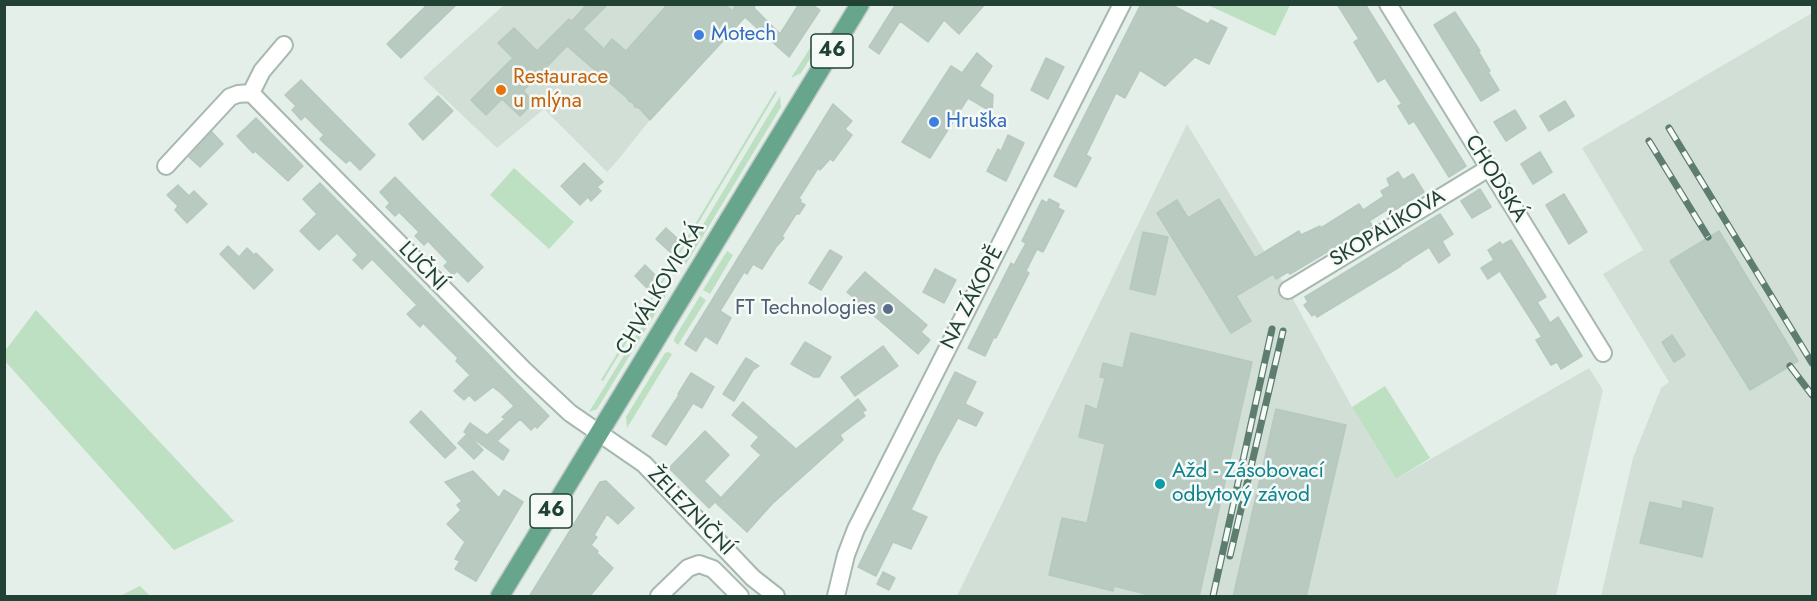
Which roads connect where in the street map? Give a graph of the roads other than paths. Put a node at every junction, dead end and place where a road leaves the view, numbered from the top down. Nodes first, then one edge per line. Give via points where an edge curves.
1 (860, 4) edge
2 (1122, 4) edge
3 (1388, 4) edge
4 (284, 45) dead end
5 (251, 93) junction
6 (166, 166) dead end
7 (1489, 168) junction
8 (1288, 290) dead end
9 (1603, 354) dead end
10 (599, 433) junction
11 (500, 597) edge
12 (659, 597) edge
13 (740, 597) edge
14 (776, 597) edge
15 (836, 597) edge

1 - 10 main road, CHVÁLKOVICKÁ / 46
2 - 15 street, NA ZÁKOPĚ via 856,530
3 - 7 street, CHODSKÁ
4 - 5 street via 262,71
5 - 6 street via 230,97
5 - 10 street, LUČNÍ via 524,370 564,408
7 - 8 street, SKOPALÍKOVA
7 - 9 street, CHODSKÁ
10 - 11 main road, CHVÁLKOVICKÁ / 46
10 - 14 street, ŽELEZNIČNÍ via 644,464
12 - 13 street via 688,568 699,564 713,569

